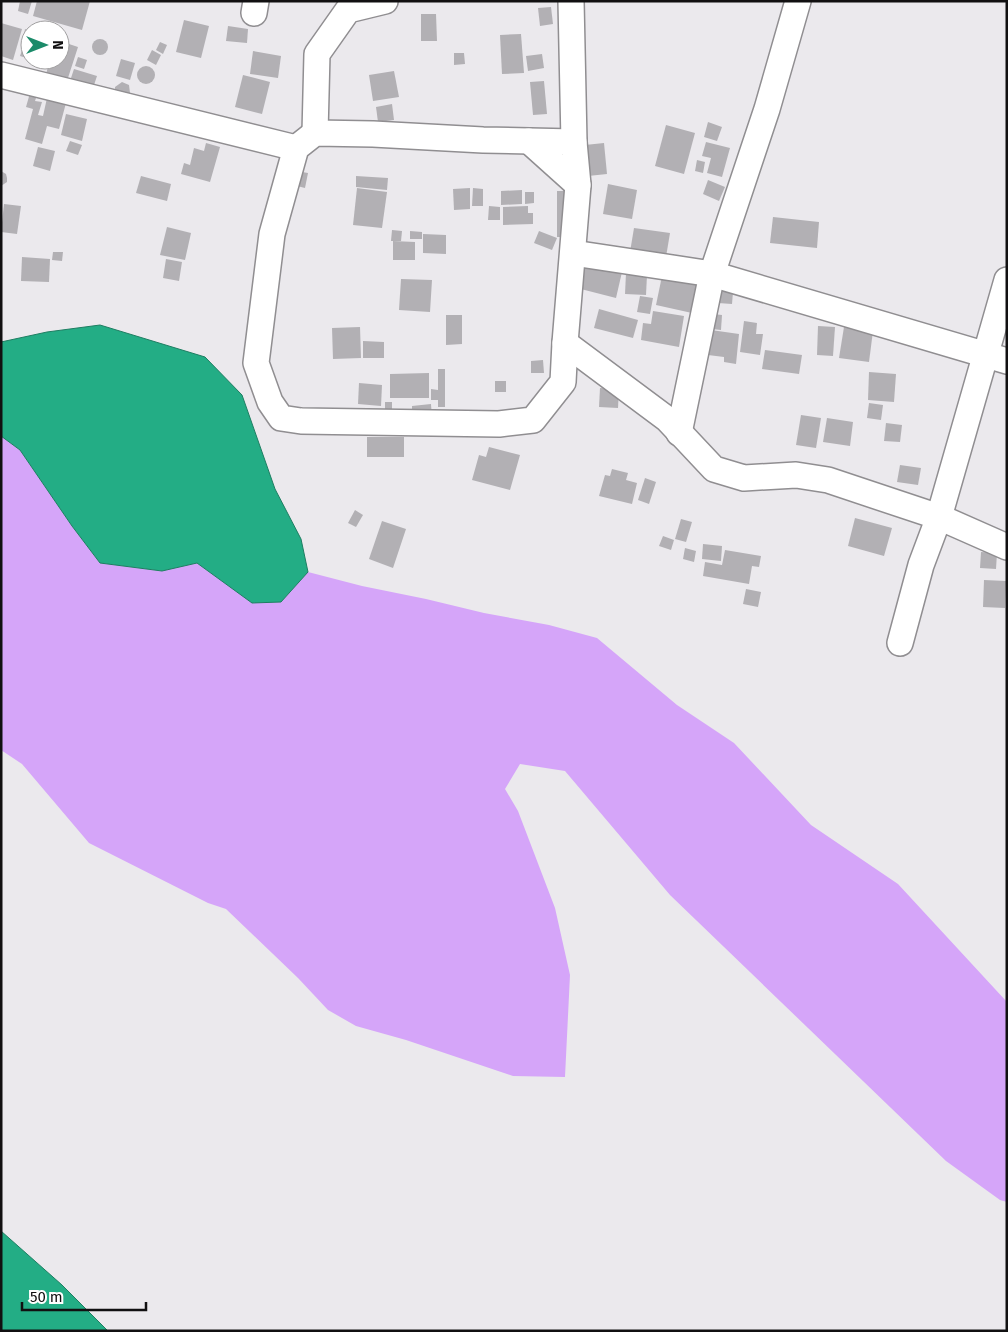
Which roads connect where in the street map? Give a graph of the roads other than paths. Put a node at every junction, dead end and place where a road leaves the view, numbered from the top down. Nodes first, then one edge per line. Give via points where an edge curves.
1 (385, 1) edge
2 (570, 1) edge
3 (798, 1) edge
4 (1, 75) edge
5 (315, 133) junction
6 (530, 140) junction
7 (574, 142) junction
8 (296, 148) junction
9 (578, 185) junction
10 (573, 253) junction
11 (712, 274) junction
12 (1007, 280) edge
13 (566, 343) junction
14 (996, 358) edge
15 (679, 433) junction
16 (939, 517) junction
17 (1007, 547) edge
18 (900, 642) dead end

1 - 5 street via 348,10 317,54
2 - 7 street
3 - 11 street via 767,109
4 - 8 street
5 - 6 street
5 - 8 street
6 - 7 street
6 - 9 street
7 - 9 street
8 - 13 street via 272,234 256,363 270,402 281,418 301,422 499,424 532,420 563,382
9 - 10 street
10 - 11 street
10 - 13 street
11 - 14 street
11 - 15 street
12 - 14 street
13 - 15 street via 667,419
14 - 16 street
15 - 16 street via 714,469 744,478 796,475 828,480
16 - 17 street
16 - 18 street via 921,565

